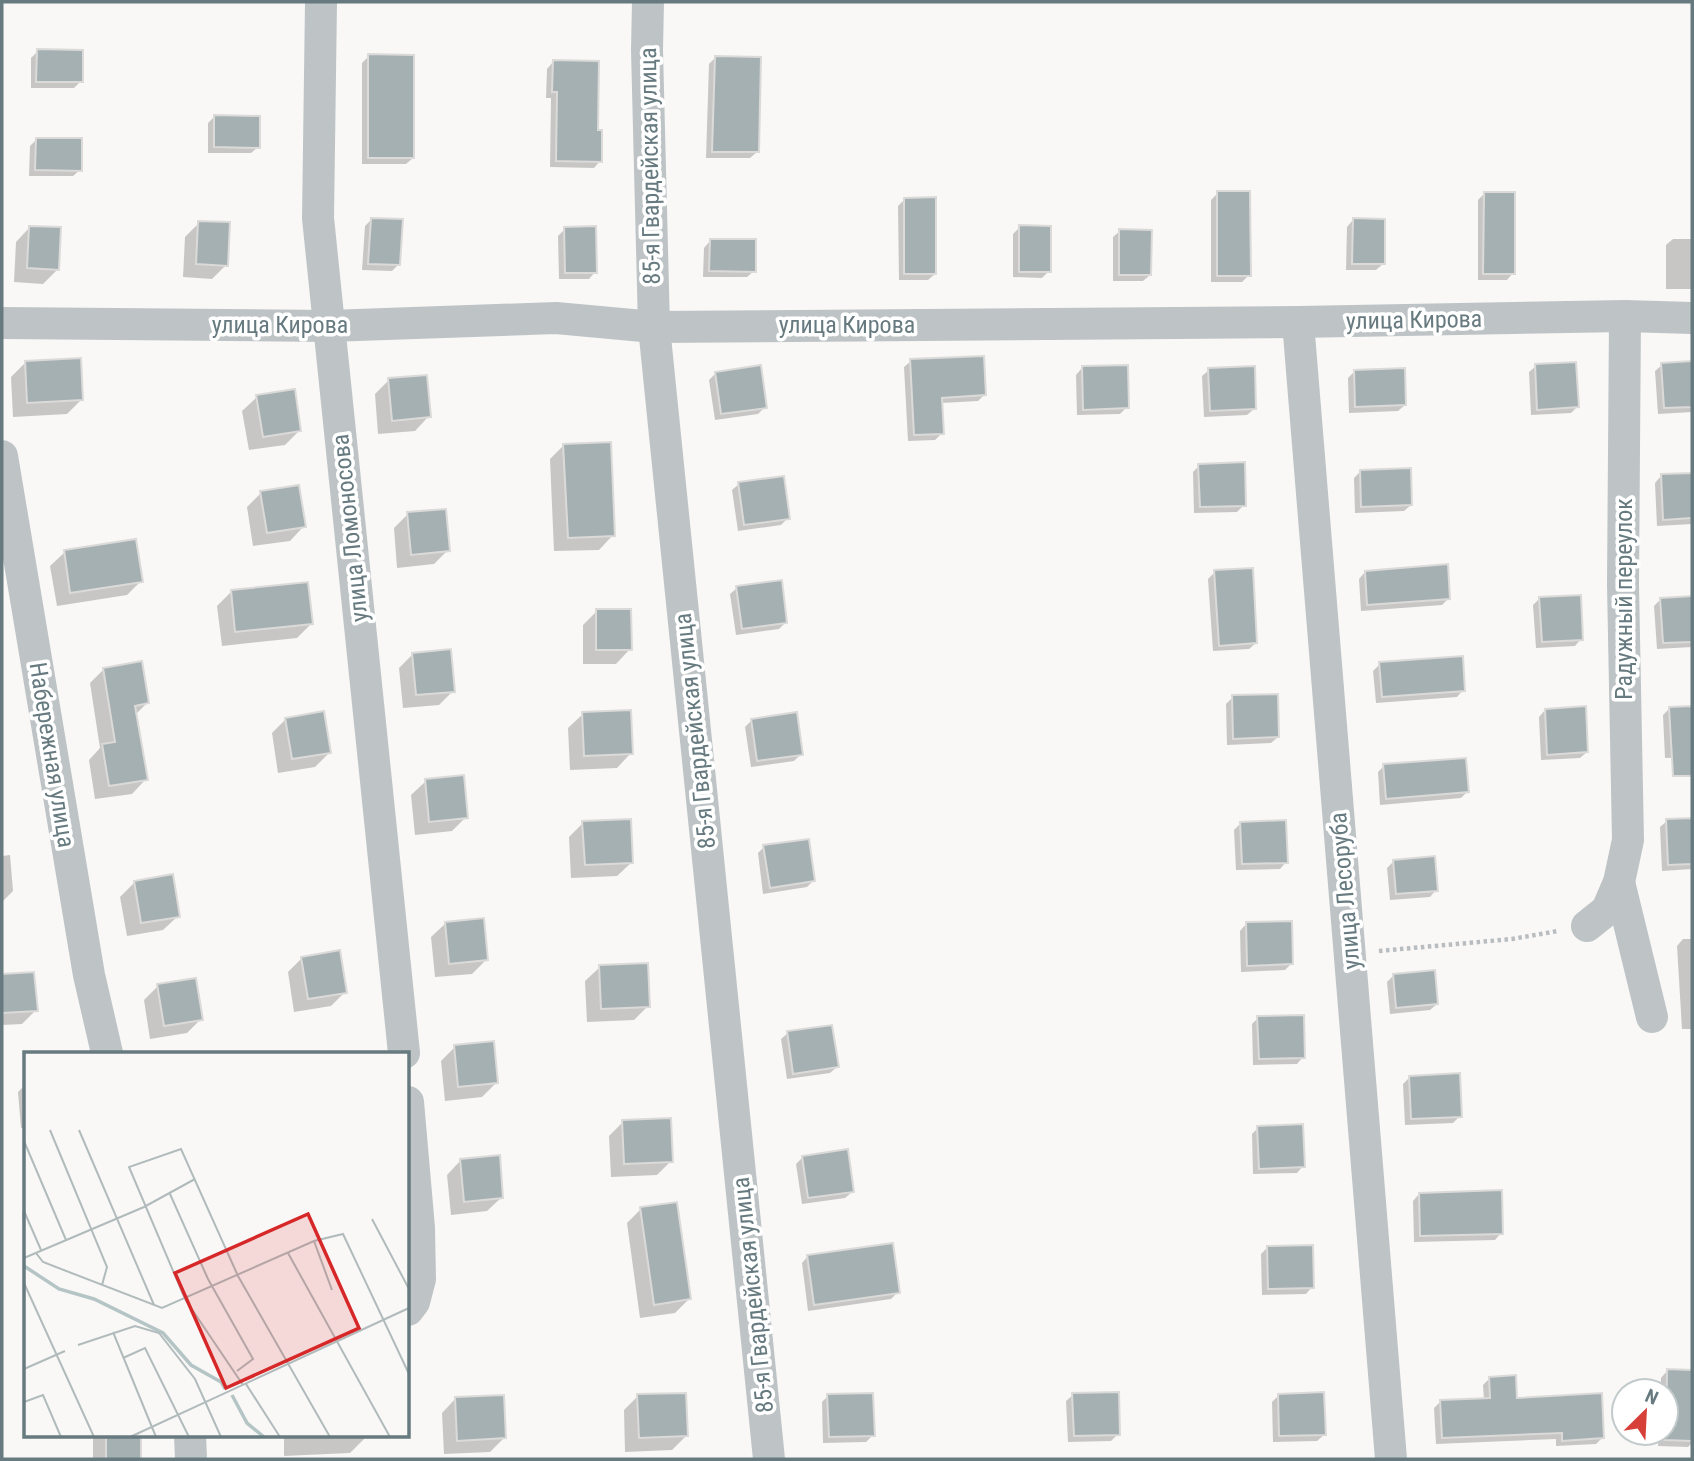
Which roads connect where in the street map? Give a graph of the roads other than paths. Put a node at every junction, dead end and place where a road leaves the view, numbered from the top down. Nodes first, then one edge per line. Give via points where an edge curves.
1 (321, 2) edge
2 (648, 2) edge
3 (1625, 316) junction
4 (1692, 318) edge
5 (1298, 322) junction
6 (2, 323) edge
7 (329, 326) junction
8 (654, 327) junction
9 (2, 456) edge
10 (1619, 882) junction
11 (1587, 926) road end
12 (1652, 1017) dead end
13 (107, 1052) edge
14 (404, 1052) edge
15 (410, 1125) edge
16 (410, 1307) edge
17 (190, 1436) edge
18 (191, 1459) edge
19 (769, 1459) edge
20 (1391, 1459) edge

1 - 7 street, улица Ломоносова via 318,218
2 - 8 street, 85-я Гвардейская улица
3 - 4 street, улица Кирова
3 - 5 street, улица Кирова
3 - 10 street, Радужный переулок via 1623,585 1628,840
5 - 8 street, улица Кирова
5 - 20 street, улица Лесоруба
6 - 7 street, улица Кирова
7 - 8 street, улица Кирова via 556,318
7 - 14 street, улица Ломоносова
8 - 19 street, 85-я Гвардейская улица
9 - 13 street, Набережная улица via 89,975
10 - 11 street, Радужный переулок via 1607,910
10 - 12 street, Радужный переулок
15 - 16 street via 420,1279
17 - 18 street

